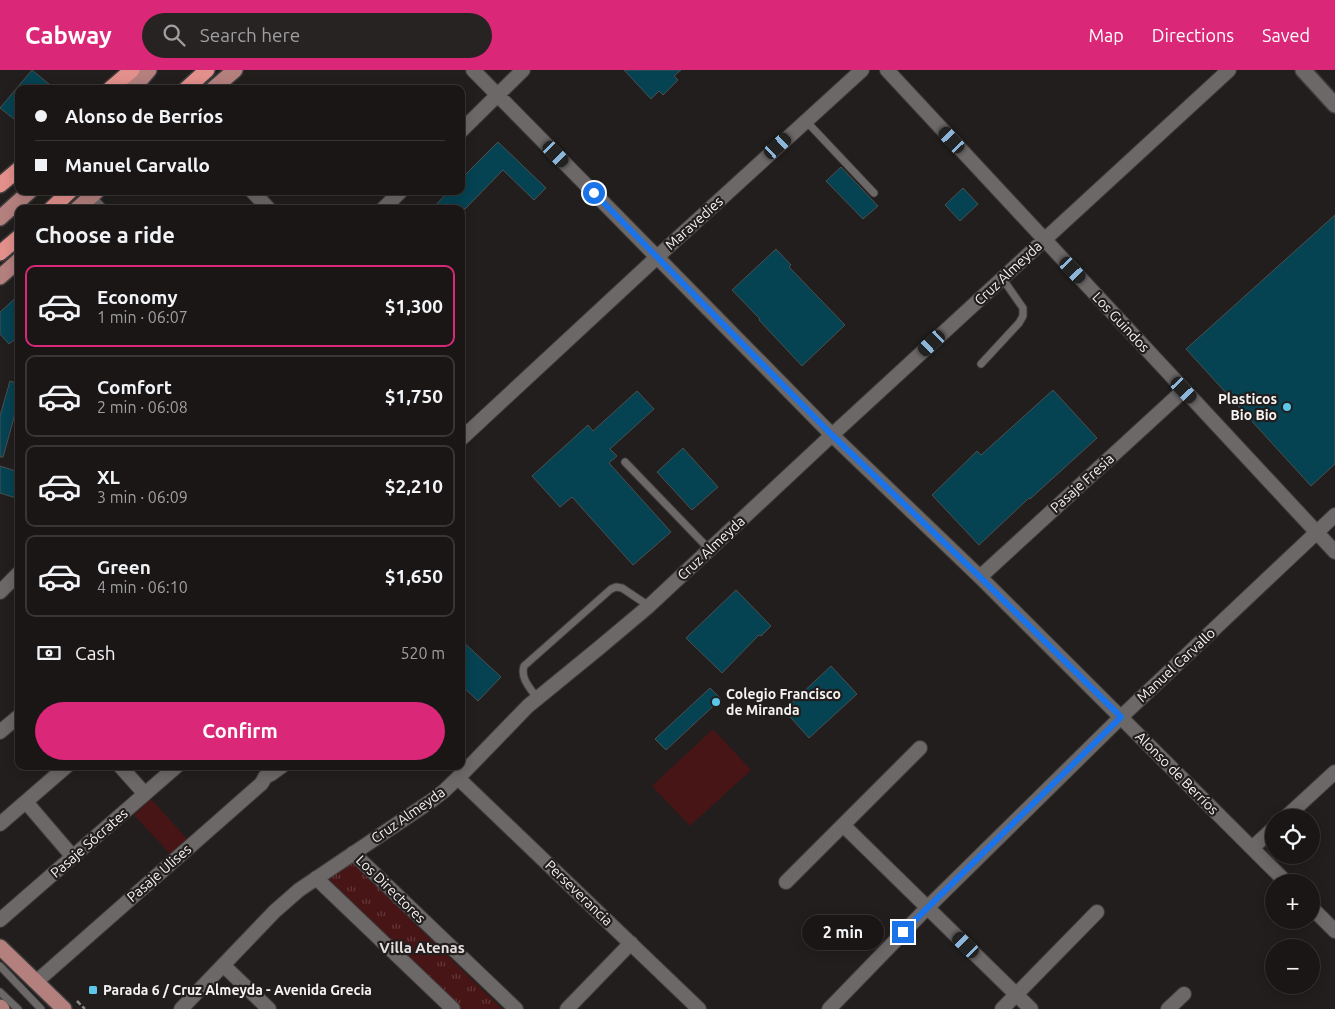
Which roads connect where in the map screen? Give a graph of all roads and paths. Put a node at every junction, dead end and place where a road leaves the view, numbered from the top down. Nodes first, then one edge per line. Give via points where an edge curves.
1 (132, 70) edge
2 (149, 70) edge
3 (207, 70) edge
4 (235, 70) edge
5 (472, 70) edge
6 (523, 70) edge
7 (862, 70) edge
8 (887, 70) edge
9 (1229, 70) edge
10 (1303, 70) edge
11 (115, 85) edge
12 (136, 85) edge
13 (190, 85) edge
14 (218, 85) edge
15 (498, 95) junction
16 (1335, 105) edge
17 (806, 121) junction
18 (465, 127) edge
19 (15, 172) edge
20 (0, 185) edge
21 (874, 193) dead end
22 (26, 195) edge
23 (66, 195) edge
24 (93, 195) edge
25 (256, 195) edge
26 (397, 195) edge
27 (54, 205) edge
28 (82, 205) edge
29 (265, 205) edge
30 (387, 205) edge
31 (0, 218) edge
32 (15, 240) edge
33 (1045, 240) junction
34 (0, 253) edge
35 (657, 257) junction
36 (15, 264) edge
37 (0, 277) edge
38 (1002, 278) junction
39 (981, 364) dead end
40 (1184, 390) junction
41 (465, 435) edge
42 (832, 435) junction
43 (625, 462) dead end
44 (1335, 515) edge
45 (1317, 532) junction
46 (709, 549) junction
47 (1335, 552) edge
48 (15, 577) edge
49 (980, 577) junction
50 (0, 592) edge
51 (648, 606) junction
52 (537, 698) junction
53 (1121, 717) junction
54 (15, 719) edge
55 (0, 732) edge
56 (920, 748) dead end
57 (62, 770) edge
58 (124, 770) edge
59 (172, 770) edge
60 (276, 770) edge
61 (262, 771) edge
62 (1335, 772) edge
63 (458, 778) junction
64 (145, 794) junction
65 (26, 802) junction
66 (1296, 809) edge
67 (0, 824) edge
68 (843, 825) junction
69 (1265, 836) edge
70 (1252, 848) junction
71 (353, 853) junction
72 (73, 856) junction
73 (1278, 874) edge
74 (316, 878) junction
75 (786, 882) dead end
76 (928, 908) junction
77 (1096, 912) dead end
78 (1320, 916) edge
79 (0, 920) edge
80 (1335, 931) edge
81 (630, 943) junction
82 (0, 947) edge
83 (223, 965) junction
84 (0, 966) edge
85 (36, 982) junction
86 (0, 992) edge
87 (1184, 994) dead end
88 (1016, 995) junction
89 (18, 1009) edge
90 (41, 1009) edge
91 (64, 1009) edge
92 (181, 1009) edge
93 (269, 1009) edge
94 (453, 1009) edge
95 (516, 1009) edge
96 (567, 1009) edge
97 (699, 1009) edge
98 (829, 1009) edge
99 (1002, 1009) edge
100 (1031, 1009) edge
101 (1168, 1009) edge

1 - 11 highway
2 - 12 main road
3 - 13 highway
4 - 14 main road
5 - 15 street, Alonso de Berríos
6 - 15 street
7 - 17 street, Maravedies
8 - 33 street, Los Guindos
9 - 33 street, Cruz Almeyda
10 - 16 main road
15 - 18 street
15 - 35 street, Alonso de Berríos
17 - 21 lane
17 - 35 street, Maravedies
19 - 20 highway
22 - 31 main road
23 - 27 highway
24 - 28 main road
25 - 29 street
26 - 30 street
32 - 34 highway
33 - 38 street, Cruz Almeyda
33 - 40 street, Los Guindos
35 - 41 street, Maravedies
35 - 42 street, Alonso de Berríos
36 - 37 main road
38 - 39 lane via 1023,308 1023,316
38 - 42 street, Cruz Almeyda
40 - 45 street, Los Guindos
40 - 49 street, Pasaje Fresia
42 - 46 street, Cruz Almeyda
42 - 49 street, Alonso de Berríos
43 - 46 lane
44 - 45 street, Manuel Carvallo
45 - 47 street, Los Guindos
45 - 53 street, Manuel Carvallo
46 - 51 street, Cruz Almeyda
48 - 50 street
49 - 53 street, Alonso de Berríos
51 - 52 street, Cruz Almeyda
51 - 52 lane via 622,588 611,588 524,666 523,677
52 - 63 street, Cruz Almeyda
53 - 70 street, Alonso de Berríos
53 - 76 street, Manuel Carvallo
54 - 55 street
56 - 68 street
57 - 65 street
58 - 64 street
59 - 64 street, Pasaje Sócrates
60 - 61 street, Pasaje Ulises via 271,774
61 - 85 street, Pasaje Ulises via 261,784
62 - 66 street
63 - 71 street, Cruz Almeyda via 431,801
63 - 81 street, Perseverancia
64 - 72 street, Pasaje Sócrates
65 - 67 street
65 - 72 street
68 - 75 street
68 - 76 street
69 - 70 street
70 - 73 street, Alonso de Berríos
71 - 74 street, Cruz Almeyda
71 - 95 street, Los Directores
72 - 79 street, Pasaje Sócrates
74 - 83 street, Cruz Almeyda via 275,911
74 - 94 street
76 - 88 street
76 - 98 street, Manuel Carvallo
77 - 88 street
78 - 80 street
81 - 96 street
81 - 97 street, Perseverancia
82 - 85 main road
83 - 92 street, Cruz Almeyda
83 - 93 street
84 - 90 lane
85 - 91 main road
86 - 89 lane
87 - 101 street
88 - 99 street
88 - 100 street

